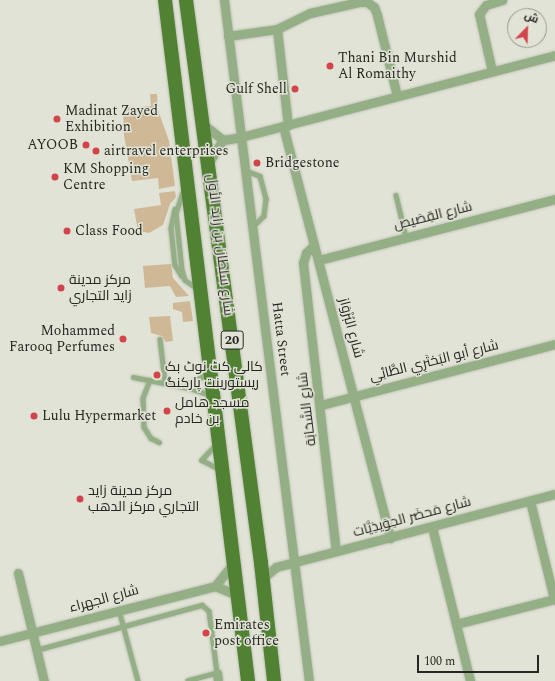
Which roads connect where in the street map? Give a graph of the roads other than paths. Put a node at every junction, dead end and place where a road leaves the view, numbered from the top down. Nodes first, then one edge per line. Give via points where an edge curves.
1 (165, 0) edge
2 (186, 0) edge
3 (224, 0) edge
4 (502, 0) edge
5 (278, 29) junction
6 (228, 36) junction
7 (555, 55) edge
8 (492, 70) junction
9 (397, 96) junction
10 (204, 125) junction
11 (286, 125) junction
12 (241, 137) junction
13 (223, 140) junction
14 (209, 162) junction
15 (245, 170) junction
16 (186, 186) junction
17 (396, 195) dead end
18 (555, 199) edge
19 (253, 227) junction
20 (406, 237) junction
21 (314, 245) junction
22 (319, 260) junction
23 (199, 288) junction
24 (160, 339) dead end
25 (555, 344) edge
26 (210, 372) junction
27 (134, 377) dead end
28 (150, 380) junction
29 (165, 382) junction
30 (183, 386) junction
31 (212, 396) junction
32 (354, 396) junction
33 (321, 405) junction
34 (159, 442) dead end
35 (555, 494) edge
36 (530, 501) junction
37 (432, 527) junction
38 (390, 538) junction
39 (336, 551) junction
40 (295, 562) junction
41 (261, 563) junction
42 (233, 564) junction
43 (276, 567) junction
44 (18, 573) dead end
45 (263, 578) junction
46 (215, 586) junction
47 (237, 595) junction
48 (555, 599) edge
49 (119, 608) junction
50 (456, 624) junction
51 (123, 627) junction
52 (32, 633) junction
53 (0, 641) edge
54 (36, 650) junction
55 (217, 677) edge
56 (44, 681) edge
57 (138, 681) edge
58 (188, 681) edge
59 (248, 681) edge
60 (274, 681) edge
61 (309, 681) edge
62 (470, 681) edge

1 - 16 main road, شارع سلطان بن زايد الأول / 20
2 - 10 main road, شارع سلطان بن زايد الأول / 20
3 - 6 street, Hatta Street
4 - 8 street via 486,5 479,14
5 - 6 street
5 - 9 street via 310,13 359,2 371,4 377,14
5 - 11 street, شارع البُرْوَاز
6 - 12 street, Hatta Street
7 - 8 street
8 - 9 street
9 - 11 street
10 - 13 street
10 - 14 main road, شارع سلطان بن زايد الأول / 20
11 - 12 street
11 - 21 street, شارع البُرْوَاز
12 - 13 street
12 - 15 street, Hatta Street
13 - 14 street
14 - 41 main road, شارع سلطان بن زايد الأول / 20
15 - 19 street, Hatta Street
15 - 19 lane via 260,176 266,199 264,216
16 - 23 main road, شارع سلطان بن زايد الأول / 20
16 - 23 lane via 177,206 176,220 184,277 189,284
17 - 20 lane
18 - 20 street, شارع القِصَيص
19 - 40 street, Hatta Street
20 - 22 street, شارع القِصَيص
21 - 22 street, شارع البُرْوَاز
21 - 33 street, شارع السَّحَابَة via 306,254 303,263
22 - 32 street, شارع البُرْوَاز
23 - 26 main road, شارع سلطان بن زايد الأول / 20
24 - 29 lane
25 - 32 street, شارع أبو البَختَرِي الطَّائِي
26 - 30 lane via 198,381
26 - 31 main road, شارع سلطان بن زايد الأول / 20
27 - 28 lane
28 - 29 lane
28 - 34 lane via 144,398 144,427 148,435
29 - 30 lane
30 - 31 lane
31 - 42 main road, شارع سلطان بن زايد الأول / 20
32 - 33 street, شارع أبو البَختَرِي الطَّائِي
32 - 38 street, شارع البُرْوَاز
33 - 39 street, شارع السَّحَابَة
35 - 36 street, شارع مَحضَر الحِوَيذِيَّات
36 - 37 street, شارع مَحضَر الحِوَيذِيَّات
36 - 48 street
37 - 38 street, شارع مَحضَر الحِوَيذِيَّات
37 - 50 street
38 - 39 street, شارع مَحضَر الحِوَيذِيَّات
39 - 40 street, شارع مَحضَر الحِوَيذِيَّات
40 - 43 street, شارع مَحضَر الحِوَيذِيَّات
40 - 61 street, Hatta Street
41 - 43 street, شارع مَحضَر الحِوَيذِيَّات
41 - 45 main road, شارع سلطان بن زايد الأول / 20
42 - 46 street
42 - 47 main road, شارع سلطان بن زايد الأول / 20
43 - 45 street, شارع مَحضَر الحِوَيذِيَّات
44 - 52 street
45 - 60 main road, شارع سلطان بن زايد الأول / 20
46 - 47 street
46 - 49 street, شارع الجهراء
47 - 59 main road, شارع سلطان بن زايد الأول / 20
48 - 50 street
49 - 51 lane
49 - 52 street, شارع الجهراء
50 - 62 street
51 - 54 lane
51 - 55 lane via 199,605 205,606 210,615
51 - 57 lane
52 - 53 street, شارع الجهراء
52 - 54 street
54 - 56 street
55 - 58 lane

